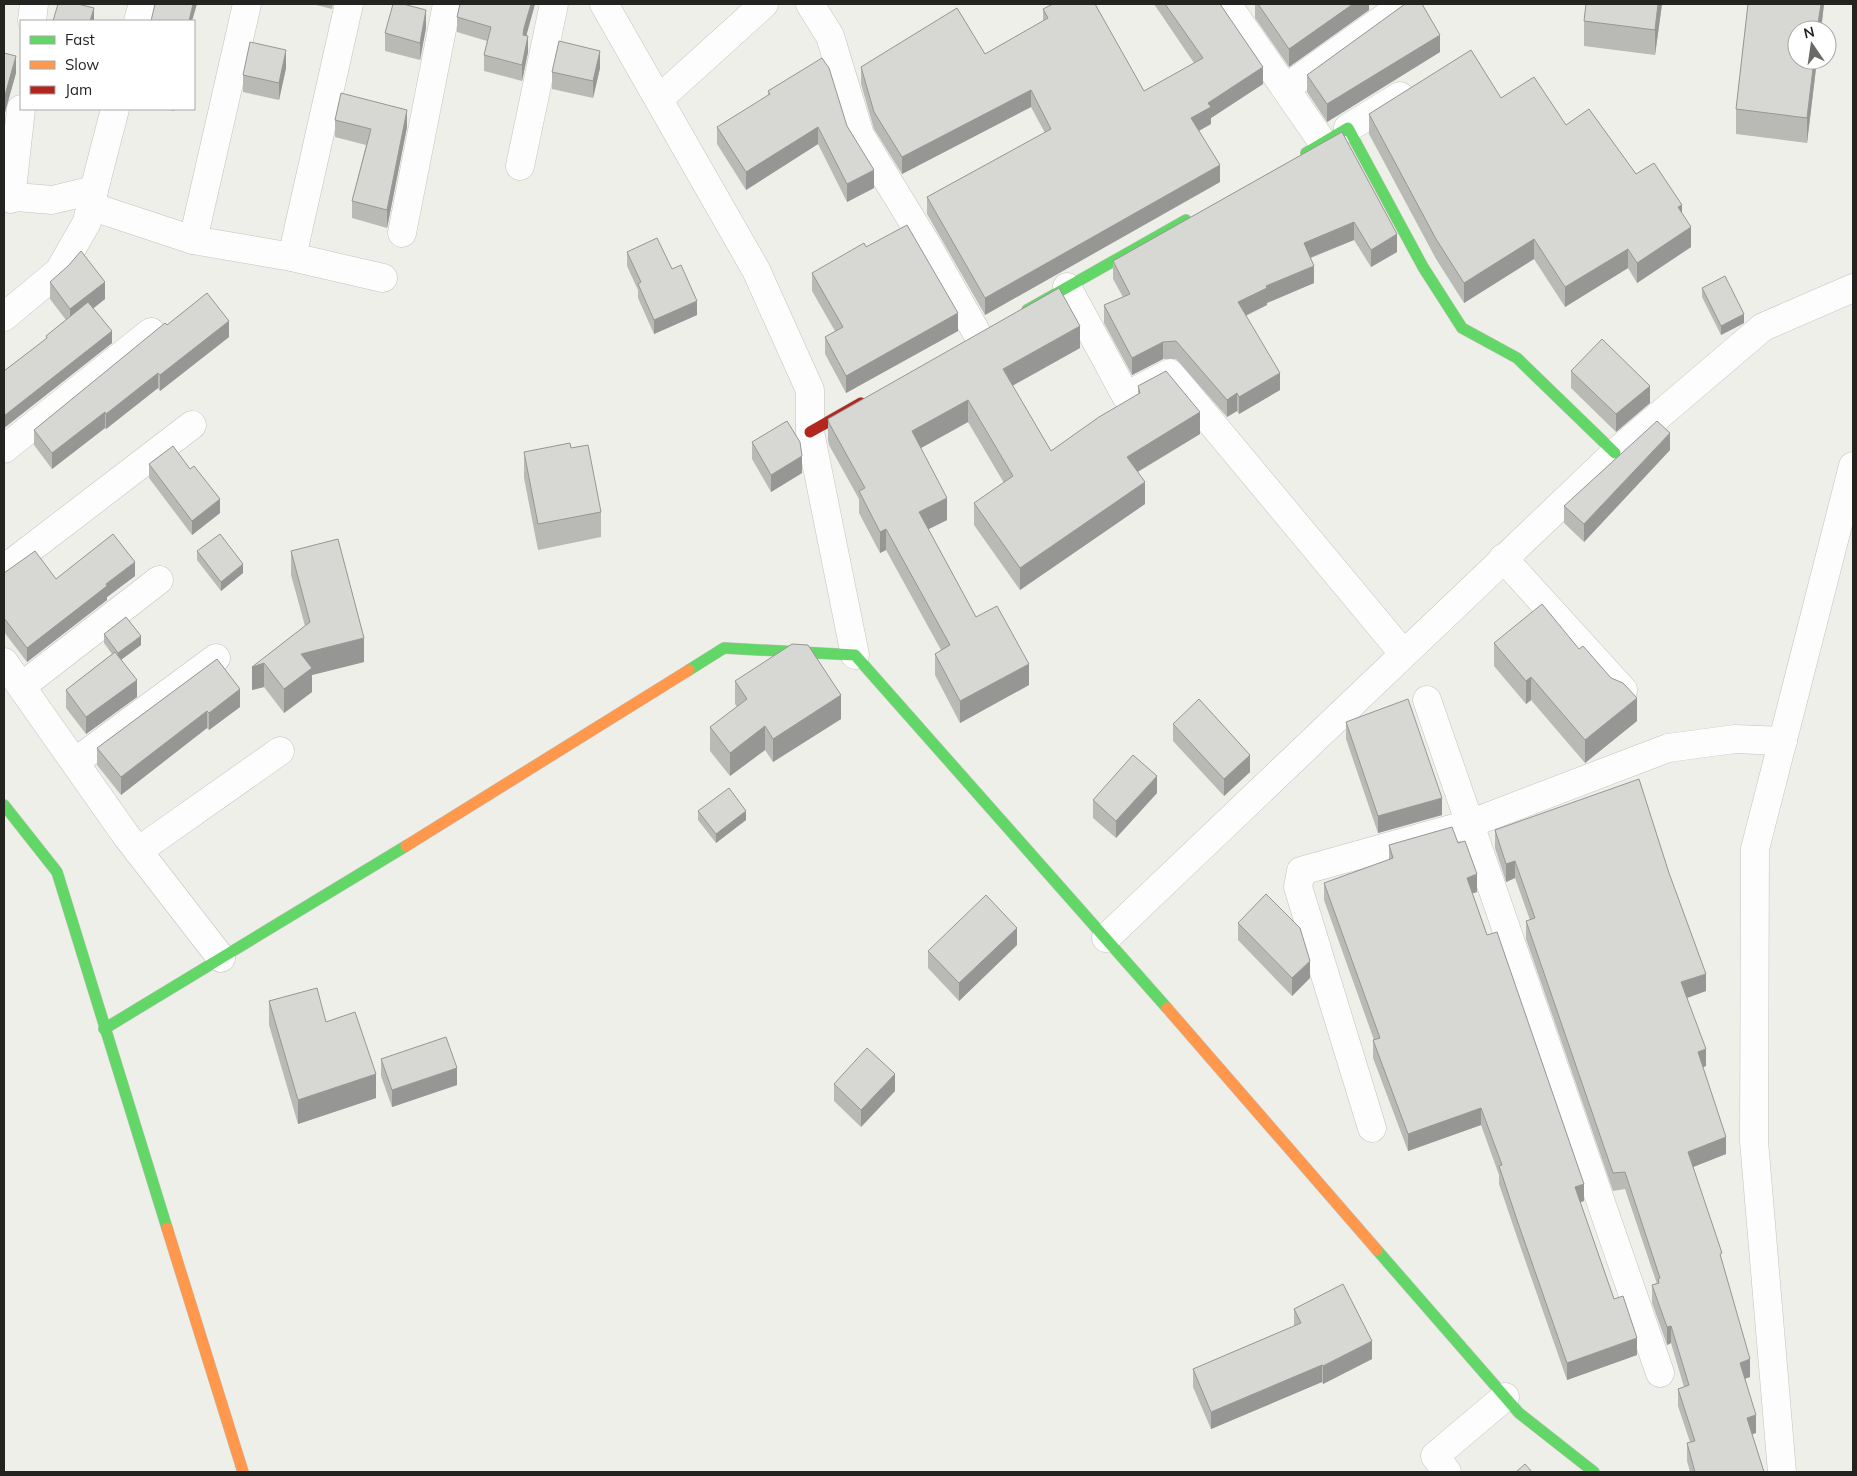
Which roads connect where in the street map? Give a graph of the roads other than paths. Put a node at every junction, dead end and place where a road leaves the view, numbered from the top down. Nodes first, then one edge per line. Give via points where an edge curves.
1 (34, 4) edge
2 (143, 4) edge
3 (247, 4) edge
4 (350, 4) edge
5 (447, 4) edge
6 (554, 4) edge
7 (604, 4) edge
8 (764, 4) edge
9 (810, 4) edge
10 (1227, 4) edge
11 (1404, 4) edge
12 (32, 20) edge
13 (138, 20) edge
14 (1421, 82) edge
15 (1286, 88) junction
16 (659, 99) junction
17 (22, 110) edge
18 (115, 110) edge
19 (1348, 128) junction
20 (1323, 143) junction
21 (1298, 157) edge
22 (520, 166) dead end
23 (7, 198) edge
24 (91, 206) junction
25 (1195, 215) edge
26 (402, 233) dead end
27 (193, 240) junction
28 (292, 257) junction
29 (383, 278) dead end
30 (1067, 287) junction
31 (1853, 288) edge
32 (1019, 314) edge
33 (4, 317) edge
34 (152, 332) edge
35 (979, 337) edge
36 (869, 398) edge
37 (192, 425) dead end
38 (810, 432) junction
39 (4, 449) edge
40 (1614, 454) junction
41 (1853, 466) edge
42 (1503, 558) junction
43 (4, 569) edge
44 (159, 580) dead end
45 (1403, 653) junction
46 (855, 655) junction
47 (216, 658) edge
48 (4, 662) edge
49 (22, 686) junction
50 (1623, 690) edge
51 (1427, 700) dead end
52 (1783, 741) junction
53 (280, 751) dead end
54 (75, 762) junction
55 (4, 805) edge
56 (1469, 824) junction
57 (138, 851) junction
58 (1106, 938) junction
59 (221, 958) junction
60 (104, 1029) junction
61 (1372, 1128) dead end
62 (1660, 1373) dead end
63 (1505, 1397) junction
64 (243, 1472) edge
65 (1447, 1472) edge
66 (1594, 1472) edge
67 (1782, 1472) edge

1 - 12 street
2 - 13 street
3 - 27 street
4 - 28 street
5 - 26 street
6 - 22 street
7 - 16 street
8 - 16 street
9 - 35 street via 830,36 860,135
10 - 15 street
11 - 15 street
14 - 19 street
15 - 20 street
16 - 38 street via 756,270 810,390
17 - 23 street
18 - 24 street
19 - 20 street
19 - 40 street via 1423,267 1462,328 1516,358
20 - 21 street
23 - 24 street
24 - 27 street
24 - 33 street via 59,271
25 - 30 street
27 - 28 street
28 - 29 street
30 - 32 street
30 - 45 street via 1126,396 1170,373
31 - 40 street via 1763,327
34 - 39 street
36 - 38 street
37 - 43 street
38 - 46 street
40 - 42 street
41 - 52 street
42 - 45 street
42 - 50 street
44 - 49 street
45 - 58 street
46 - 58 street
46 - 59 street via 724,648 518,778
47 - 54 street
48 - 49 street
49 - 54 street
51 - 56 street
52 - 56 street via 1735,739 1668,748
52 - 67 street via 1755,850 1754,1121
53 - 57 street
54 - 57 street
55 - 60 street via 57,872
56 - 61 street via 1301,871 1298,887
56 - 62 street
57 - 59 street
58 - 63 street
59 - 60 street
60 - 64 street
63 - 65 street via 1435,1456
63 - 66 street via 1518,1413

